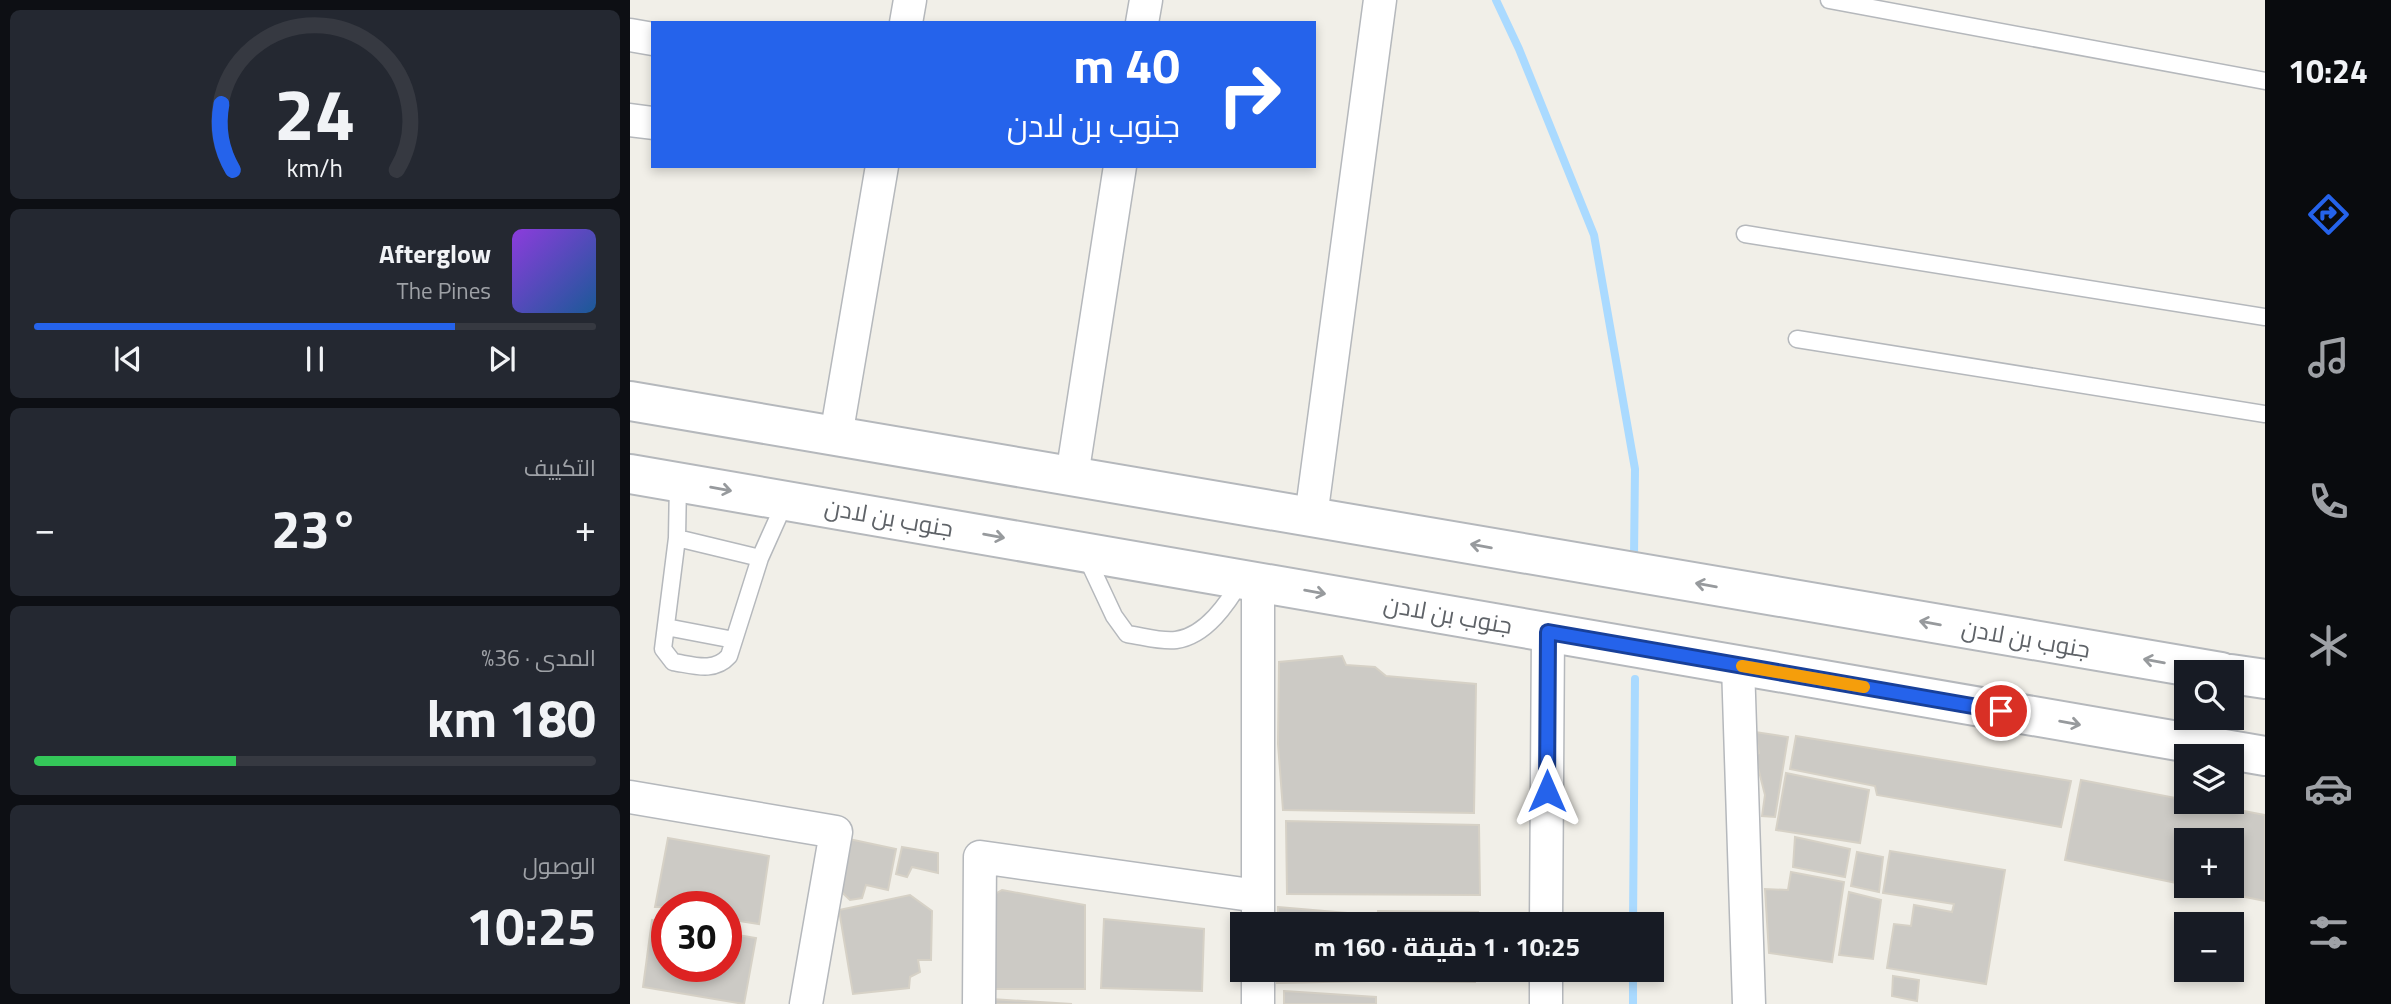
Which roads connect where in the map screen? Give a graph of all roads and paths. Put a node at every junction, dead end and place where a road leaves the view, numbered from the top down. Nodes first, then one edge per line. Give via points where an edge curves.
1 (910, 0) edge
2 (1146, 0) edge
3 (1380, 0) edge
4 (1829, 0) edge
5 (1903, 7) edge
6 (906, 21) edge
7 (1142, 21) edge
8 (630, 35) edge
9 (651, 39) edge
10 (2265, 81) edge
11 (630, 120) edge
12 (651, 123) edge
13 (882, 168) edge
14 (1120, 168) edge
15 (1745, 234) dead end
16 (2265, 317) edge
17 (1797, 339) dead end
18 (630, 401) edge
19 (2265, 414) edge
20 (836, 436) junction
21 (630, 474) edge
22 (1072, 476) junction
23 (678, 482) junction
24 (786, 500) junction
25 (1311, 517) junction
26 (677, 538) junction
27 (1084, 552) junction
28 (760, 558) junction
29 (1250, 581) junction
30 (666, 627) junction
31 (1548, 632) junction
32 (734, 640) junction
33 (2174, 664) edge
34 (1738, 665) junction
35 (2244, 676) edge
36 (2265, 679) edge
37 (2265, 756) edge
38 (630, 797) edge
39 (1258, 910) edge
40 (1546, 912) edge
41 (1258, 982) edge
42 (1546, 982) edge
43 (806, 1004) edge
44 (979, 1004) edge
45 (1258, 1004) edge
46 (1546, 1004) edge
47 (1749, 1004) edge

1 - 6 street
2 - 7 street
3 - 25 street
4 - 5 lane
5 - 10 lane
8 - 9 street
11 - 12 street
13 - 20 street
14 - 22 street
15 - 16 lane
17 - 19 lane
18 - 20 street, جنوب بن لادن
20 - 22 street, جنوب بن لادن
21 - 23 street, جنوب بن لادن
22 - 25 street, جنوب بن لادن
23 -> 24 street, جنوب بن لادن
23 - 26 lane
24 -> 27 street, جنوب بن لادن
24 - 28 lane
33 -> 25 street, جنوب بن لادن
26 - 28 lane
26 - 30 lane
27 - 29 street, جنوب بن لادن
27 - 29 lane via 1127,634 1175,640 1199,631
28 - 32 lane
29 -> 31 street, جنوب بن لادن
29 - 39 street
30 - 32 lane
30 - 32 lane via 663,649 673,662 711,668 729,656
31 - 34 street, جنوب بن لادن
31 - 40 street
34 -> 37 street, جنوب بن لادن
34 - 47 street
35 - 36 street
38 - 43 street via 836,832
39 - 44 street via 980,857
41 - 45 street
42 - 46 street

